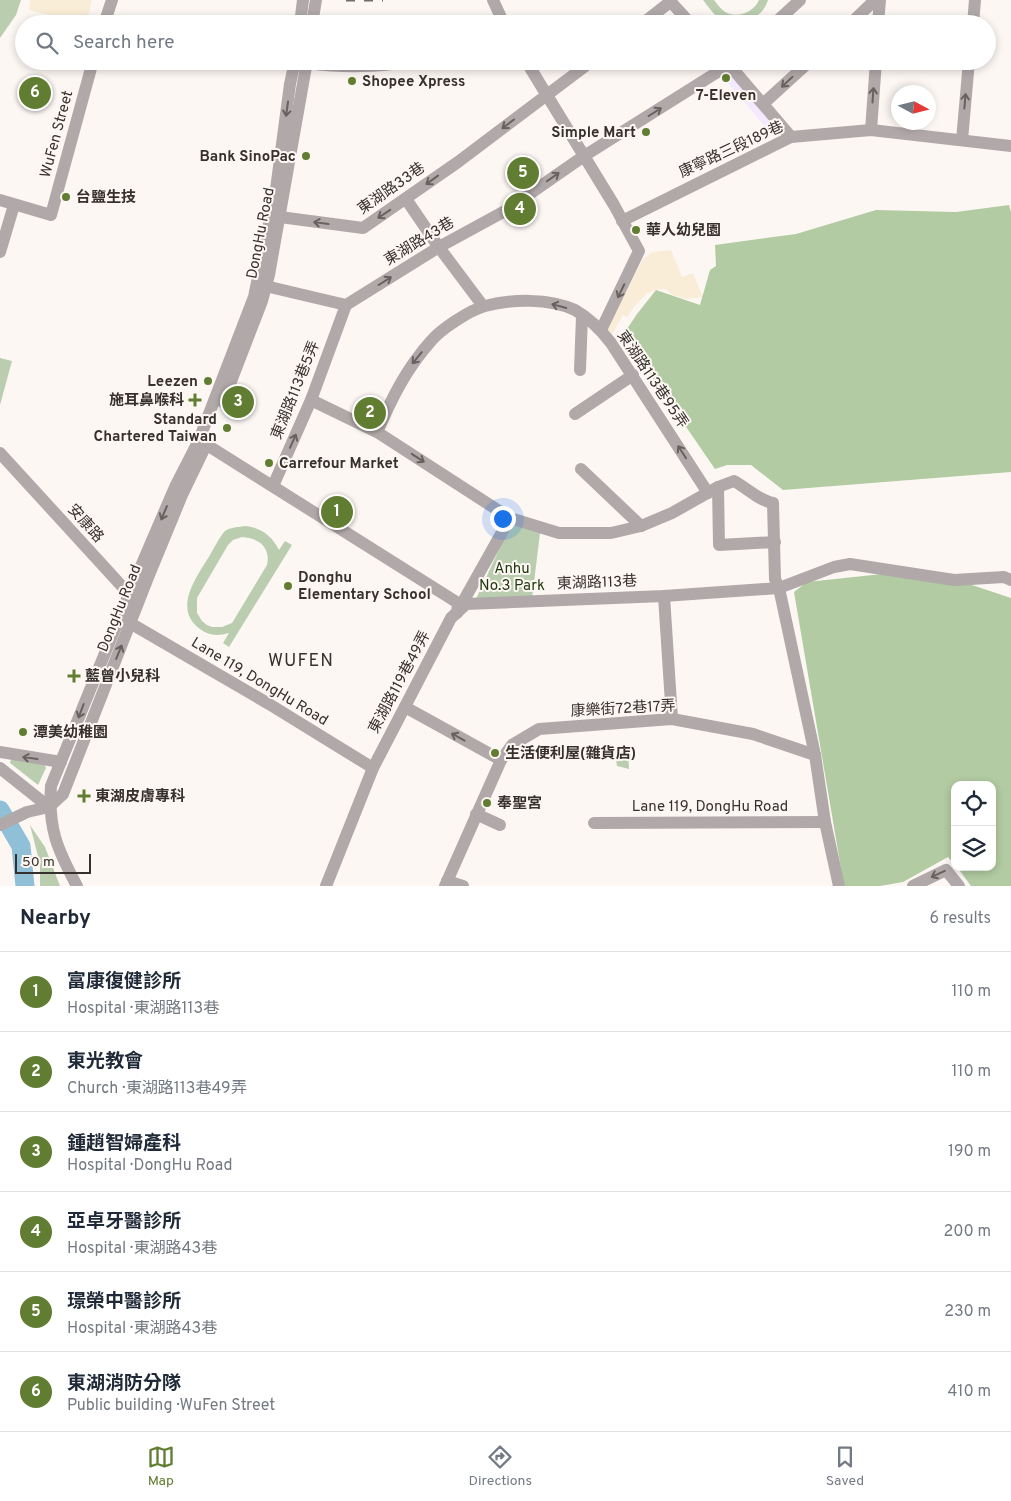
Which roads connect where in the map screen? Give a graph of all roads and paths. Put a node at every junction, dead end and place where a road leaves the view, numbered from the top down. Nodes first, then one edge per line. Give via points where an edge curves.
1 (112, 0) edge
2 (303, 0) edge
3 (316, 0) edge
4 (493, 0) edge
5 (800, 0) edge
6 (875, 0) edge
7 (880, 0) edge
8 (975, 0) edge
9 (670, 1) edge
10 (107, 15) edge
11 (301, 15) edge
12 (314, 15) edge
13 (500, 15) edge
14 (653, 15) edge
15 (683, 15) edge
16 (784, 15) edge
17 (859, 15) edge
18 (879, 15) edge
19 (974, 15) edge
20 (91, 70) edge
21 (298, 70) edge
22 (302, 70) edge
23 (531, 70) edge
24 (579, 70) edge
25 (719, 70) edge
26 (736, 70) edge
27 (800, 70) edge
28 (875, 70) edge
29 (968, 70) edge
30 (546, 94) junction
31 (764, 103) junction
32 (871, 130) junction
33 (791, 136) junction
34 (962, 140) junction
35 (1011, 146) edge
36 (584, 156) junction
37 (406, 199) junction
38 (0, 200) edge
39 (14, 205) junction
40 (280, 217) junction
41 (622, 221) junction
42 (439, 247) junction
43 (0, 252) edge
44 (262, 286) junction
45 (344, 304) junction
46 (483, 306) junction
47 (582, 316) junction
48 (601, 330) junction
49 (580, 370) dead end
50 (633, 375) junction
51 (311, 400) junction
52 (575, 414) dead end
53 (377, 432) junction
54 (207, 445) junction
55 (0, 453) edge
56 (581, 468) dead end
57 (273, 486) junction
58 (713, 490) junction
59 (510, 518) junction
60 (641, 526) junction
61 (775, 542) junction
62 (1011, 580) edge
63 (779, 588) junction
64 (129, 594) junction
65 (664, 596) junction
66 (457, 613) junction
67 (130, 623) junction
68 (405, 707) junction
69 (672, 719) junction
70 (0, 752) edge
71 (815, 755) junction
72 (501, 760) junction
73 (61, 762) junction
74 (0, 768) edge
75 (373, 768) junction
76 (49, 806) junction
77 (476, 814) junction
78 (826, 822) junction
79 (594, 823) dead end
80 (500, 825) dead end
81 (0, 826) edge
82 (446, 884) edge
83 (330, 885) edge
84 (78, 886) edge
85 (463, 886) edge
86 (839, 886) edge
87 (913, 886) edge
88 (958, 886) edge

1 - 10 street
2 - 11 street
3 - 12 street
4 - 13 street
5 - 16 street
6 - 17 street
7 - 18 street
8 - 19 street
9 - 14 street
9 - 15 street
20 - 39 street, WuFen Street via 51,215
21 -> 44 street, DongHu Road via 290,84
22 - 40 street, DongHu Road
23 - 30 street
24 - 30 street, 東湖路33巷
36 -> 25 street, 東湖路43巷
26 - 31 street
27 -> 31 street
32 -> 28 street
34 -> 29 street
30 - 36 street
30 -> 37 street, 東湖路33巷
31 - 33 street
32 - 33 street, 康寧路三段189巷
32 - 34 street, 康寧路三段189巷
33 - 41 street, 康寧路三段189巷
34 - 35 street, 康寧路三段189巷
36 - 41 street
42 -> 36 street, 東湖路43巷 via 505,210
37 -> 40 street, 東湖路33巷 via 363,228
37 - 42 street
38 - 39 street
39 - 43 street
40 - 44 street, DongHu Road
41 -> 48 street via 640,251
45 -> 42 street, 東湖路43巷
42 - 46 street
44 - 45 street
44 - 54 street, DongHu Road via 262,301
44 -> 64 street, DongHu Road via 254,297 200,440 175,487
45 - 51 street, 東湖路113巷5弄
47 -> 46 street, 東湖路113巷95弄 via 575,310 532,300
46 -> 53 street, 東湖路113巷95弄 via 451,324 432,340 396,389
47 - 48 street, 東湖路113巷95弄
47 - 49 street
48 - 50 street, 東湖路113巷95弄
50 - 52 street
58 -> 50 street, 東湖路113巷95弄
51 - 53 street
57 -> 51 street, 東湖路113巷5弄
53 -> 59 street
54 - 57 street
54 - 67 street, DongHu Road via 182,495
55 - 64 street, 安康路
56 - 60 street
57 - 66 street via 458,603
58 - 60 street
58 - 61 street via 734,481 764,501 773,503
58 - 61 street via 719,545
59 - 60 street via 559,533 610,533
59 - 66 street, 東湖路119巷49弄
61 - 63 street via 775,578
62 - 63 street, 東湖路113巷 via 954,580 850,564
63 - 65 street, 東湖路113巷
63 - 71 street
64 - 67 street
64 -> 73 street, DongHu Road
65 - 66 street, 東湖路113巷 via 466,604
65 - 69 street
66 - 68 street, 東湖路119巷49弄 via 451,618
67 - 75 street, Lane 119, DongHu Road
76 -> 67 street, DongHu Road via 63,794
72 -> 68 street
68 - 75 street, 東湖路119巷49弄
69 - 71 street, 康樂街72巷17弄 via 753,734
69 - 72 street, 康樂街72巷17弄 via 539,729 512,745
73 -> 70 street
71 - 78 street
72 - 77 street, 康樂街72巷17弄
73 - 76 street, DongHu Road via 50,786
74 - 76 street
75 - 83 street, 東湖路119巷49弄
76 - 81 street
76 - 84 street via 51,826 62,858
77 - 80 street
77 - 82 street, 康樂街72巷17弄
78 - 79 street, Lane 119, DongHu Road
78 - 86 street
82 - 85 street
88 -> 87 street via 946,870

